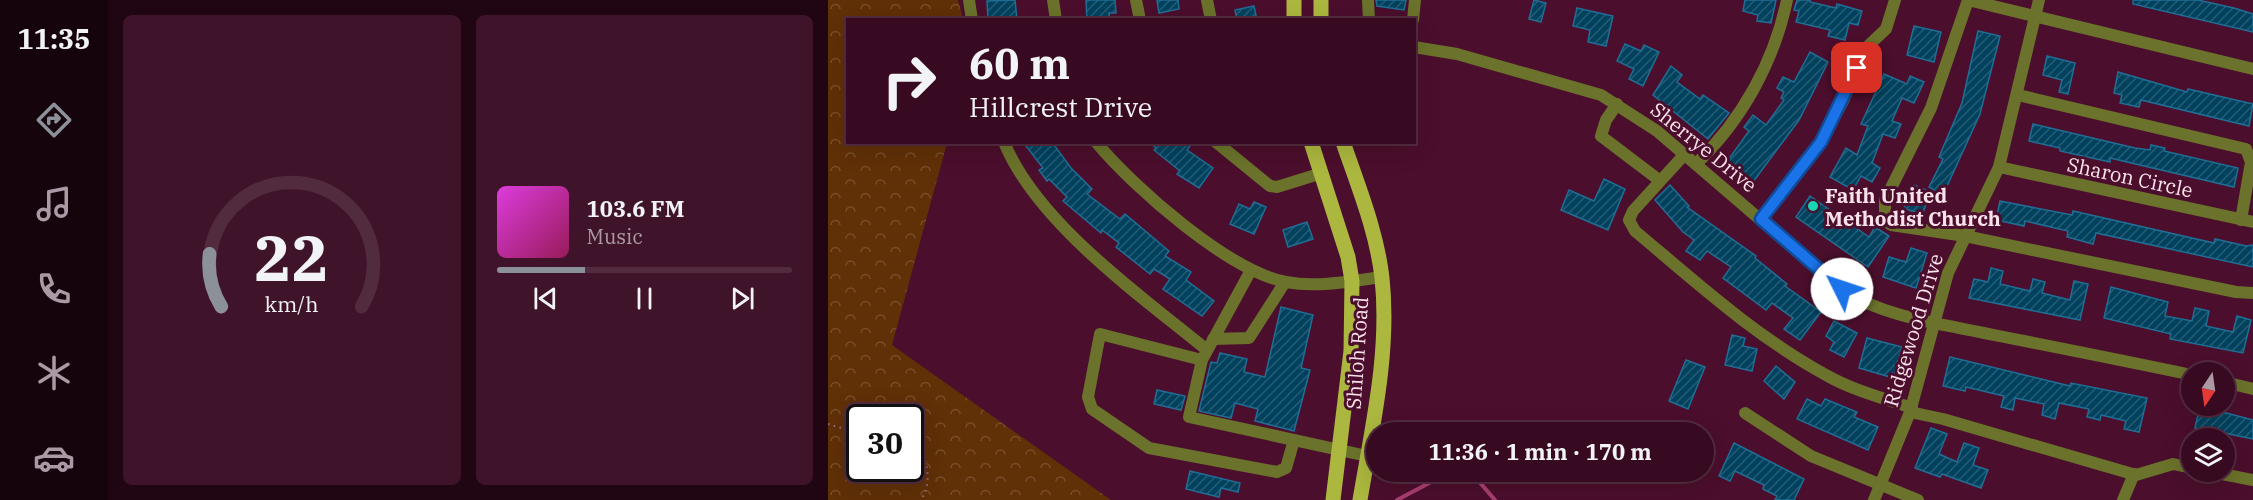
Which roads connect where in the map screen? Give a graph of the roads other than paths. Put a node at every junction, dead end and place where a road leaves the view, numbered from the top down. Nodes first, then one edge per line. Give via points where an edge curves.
1 (969, 0) edge
2 (1053, 0) edge
3 (1136, 0) edge
4 (1207, 0) edge
5 (1294, 0) edge
6 (1321, 0) edge
7 (1368, 0) edge
8 (1415, 0) edge
9 (1787, 0) edge
10 (1895, 0) edge
11 (1968, 0) edge
12 (2039, 0) edge
13 (2035, 17) junction
14 (972, 18) edge
15 (1056, 18) edge
16 (1140, 18) edge
17 (1211, 18) edge
18 (1294, 18) edge
19 (1321, 18) edge
20 (1369, 18) edge
21 (1413, 18) edge
22 (1416, 47) edge
23 (2253, 69) edge
24 (2018, 95) junction
25 (1617, 104) junction
26 (1005, 144) edge
27 (1098, 144) edge
28 (1218, 144) edge
29 (1312, 144) edge
30 (1344, 144) edge
31 (1684, 155) junction
32 (1696, 164) junction
33 (1999, 167) junction
34 (1322, 173) junction
35 (1659, 180) junction
36 (1761, 219) junction
37 (2247, 221) edge
38 (1965, 236) junction
39 (1251, 270) junction
40 (1382, 277) junction
41 (1352, 281) junction
42 (1285, 282) junction
43 (2253, 293) edge
44 (1936, 323) junction
45 (1207, 349) junction
46 (2181, 373) edge
47 (2235, 385) edge
48 (2253, 389) edge
49 (1911, 410) junction
50 (1745, 413) dead end
51 (1372, 422) edge
52 (1294, 440) junction
53 (1340, 450) junction
54 (1366, 456) edge
55 (1366, 462) edge
56 (2181, 466) edge
57 (2134, 474) junction
58 (2235, 476) edge
59 (2253, 480) edge
60 (1881, 485) junction
61 (1361, 494) edge
62 (1334, 500) edge
63 (1874, 500) edge
64 (1918, 500) edge
65 (2123, 500) edge

1 - 14 street
2 - 15 street
3 - 16 street
4 - 17 street
5 - 18 main road
6 - 19 main road
7 - 20 street
8 - 21 street
9 - 32 street via 1778,41 1766,68 1733,121
10 - 36 street via 1886,29 1862,57 1821,142
11 - 13 street
11 - 38 street via 1934,99 1883,209 1885,220 1891,225
12 - 13 street, Ridgewood Drive
13 - 23 street
13 - 24 street, Ridgewood Drive
22 - 25 street, Sherrye Drive via 1457,54 1576,86
24 - 33 street, Ridgewood Drive
24 - 37 street via 2246,149 2251,162
25 - 31 street, Sherrye Drive
25 - 35 street via 1601,136
26 - 45 street via 1030,190 1062,227
27 - 39 street via 1148,193 1228,259
28 - 34 street via 1270,186
29 - 34 main road, Shiloh Road
30 - 40 main road, Shiloh Road
31 - 32 street, Sherrye Drive
31 - 35 street
32 - 36 street, Sherrye Drive
33 - 37 street, Sharon Circle
33 - 38 street, Ridgewood Drive
34 - 41 main road, Shiloh Road
35 - 49 street via 1629,220 1635,231 1749,325 1825,375
36 - 44 street, Sherrye Drive via 1857,300
38 - 43 street
38 - 44 street, Ridgewood Drive via 1948,273
39 - 42 street
39 - 45 street
40 - 41 street
40 - 51 main road, Shiloh Road via 1382,344
41 - 42 street via 1315,285
41 - 53 main road, Shiloh Road via 1351,351
42 - 45 street via 1249,338
44 - 46 street, Sherrye Drive
44 - 49 street, Ridgewood Drive
45 - 52 street via 1189,417
45 - 52 street via 1100,334 1088,397 1092,409 1149,448 1277,472 1286,468
47 - 48 street
49 - 57 street
49 - 60 street, Ridgewood Drive
50 - 60 street via 1811,456
52 - 53 street
53 - 54 street
53 - 62 main road, Shiloh Road
55 - 61 main road, Shiloh Road
56 - 57 street via 2173,464
57 - 65 street
58 - 59 street
60 - 63 street, Ridgewood Drive
60 - 64 street

